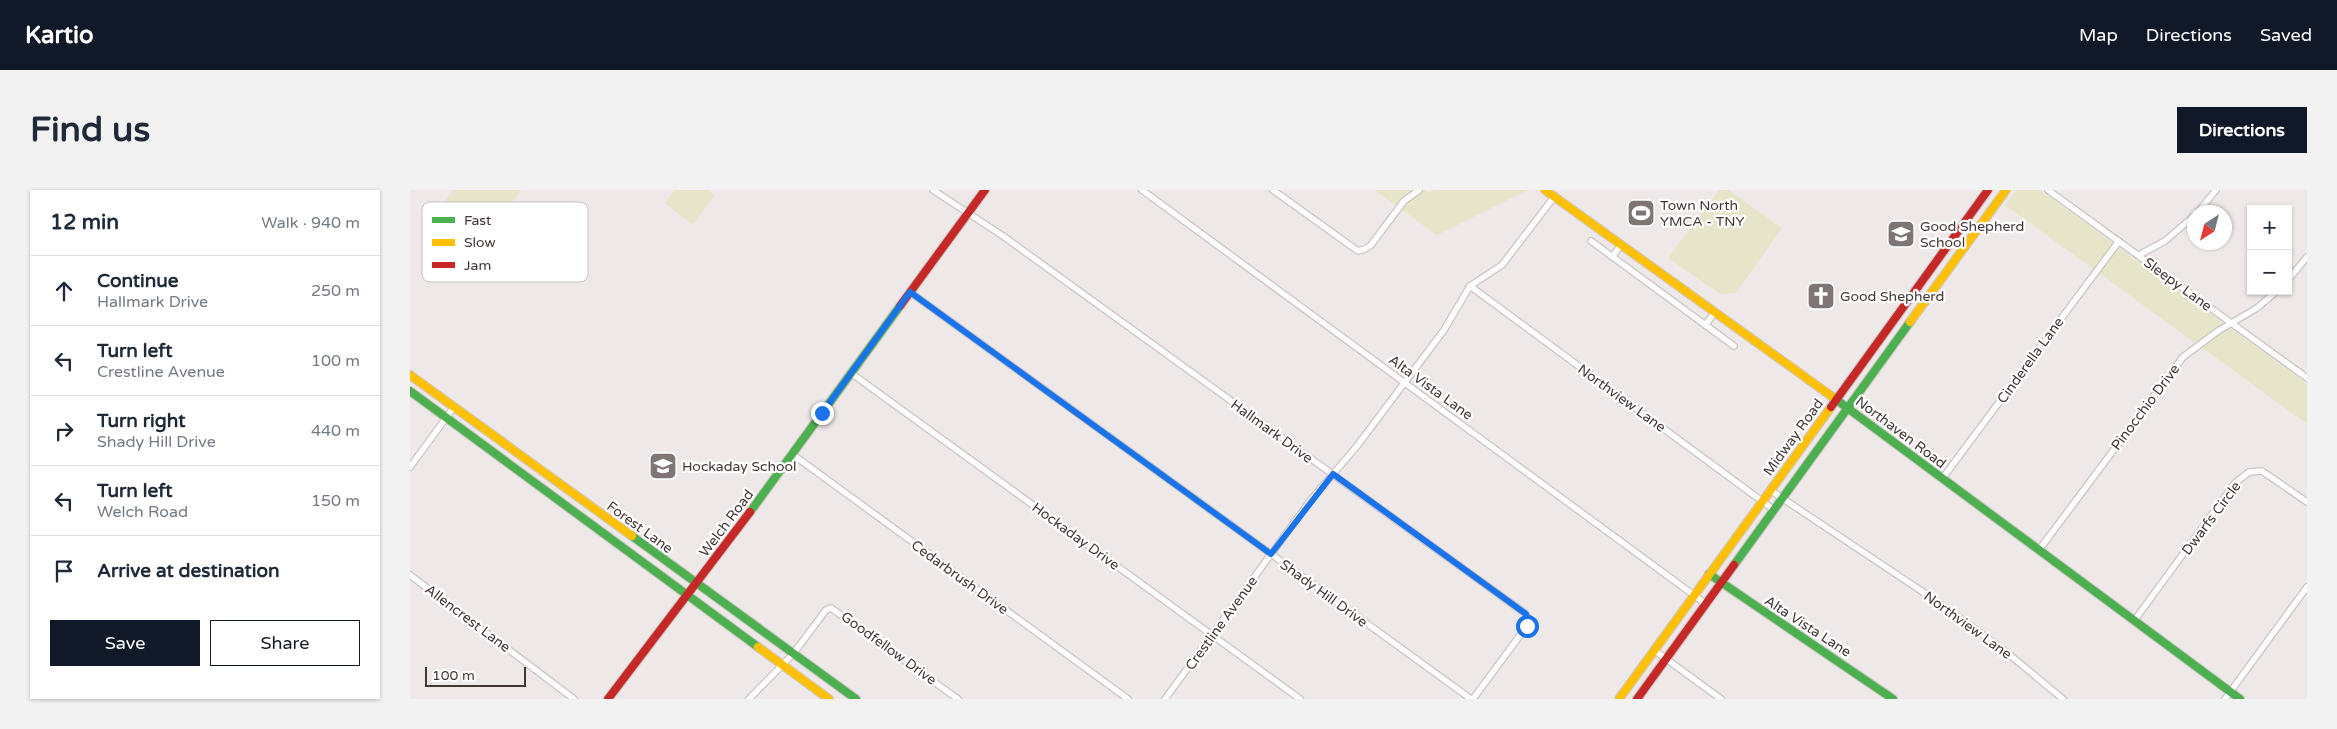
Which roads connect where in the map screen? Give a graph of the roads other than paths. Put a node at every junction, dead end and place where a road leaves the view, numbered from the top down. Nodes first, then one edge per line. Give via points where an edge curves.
1 (933, 190) edge
2 (985, 190) edge
3 (1142, 190) edge
4 (1273, 190) edge
5 (1419, 190) edge
6 (1545, 190) edge
7 (1988, 190) edge
8 (2006, 190) edge
9 (2048, 190) edge
10 (2216, 190) edge
11 (1554, 196) junction
12 (2204, 205) edge
13 (967, 214) junction
14 (2187, 222) edge
15 (1591, 241) dead end
16 (2118, 241) junction
17 (1621, 245) junction
18 (2139, 255) junction
19 (1612, 256) junction
20 (2307, 257) edge
21 (2292, 275) edge
22 (1470, 286) junction
23 (910, 292) junction
24 (2272, 295) edge
25 (1715, 312) junction
26 (2233, 324) junction
27 (1705, 325) junction
28 (1734, 346) dead end
29 (851, 373) junction
30 (410, 375) edge
31 (2307, 378) edge
32 (1404, 383) junction
33 (410, 391) edge
34 (1836, 400) junction
35 (454, 407) junction
36 (1848, 408) junction
37 (447, 418) junction
38 (792, 454) junction
39 (410, 467) edge
40 (1333, 474) junction
41 (1942, 479) junction
42 (567, 489) junction
43 (1770, 490) junction
44 (1782, 499) junction
45 (559, 501) junction
46 (1762, 501) junction
47 (2307, 502) edge
48 (1774, 510) junction
49 (2039, 550) junction
50 (1271, 554) junction
51 (1709, 574) junction
52 (410, 575) edge
53 (696, 582) junction
54 (1721, 583) junction
55 (2307, 587) edge
56 (685, 595) junction
57 (1694, 595) junction
58 (1706, 604) junction
59 (2134, 621) junction
60 (1212, 635) junction
61 (1654, 650) junction
62 (793, 654) junction
63 (1666, 659) junction
64 (782, 665) junction
65 (2228, 696) edge
66 (574, 699) edge
67 (608, 699) edge
68 (749, 699) edge
69 (829, 699) edge
70 (856, 699) edge
71 (958, 699) edge
72 (1128, 699) edge
73 (1165, 699) edge
74 (1300, 699) edge
75 (1472, 699) edge
76 (1619, 699) edge
77 (1637, 699) edge
78 (1721, 699) edge
79 (1893, 699) edge
80 (2063, 699) edge
81 (2240, 699) edge

1 - 13 street, Hallmark Drive
2 - 13 main road, Welch Road
3 - 32 street, Alta Vista Lane
4 - 5 street via 1358,251 1371,245 1404,201
6 - 11 main road, Northaven Road
7 - 34 main road, Midway Road
8 - 36 main road, Midway Road
9 - 16 street, Sleepy Lane
10 - 12 street
11 - 17 main road, Northaven Road
11 - 22 street, Crestline Avenue via 1502,265
13 - 23 main road, Welch Road
13 - 40 street, Hallmark Drive via 1003,236
14 - 18 street via 2172,236
15 - 19 street
16 - 18 street, Sleepy Lane
16 - 41 street, Cinderella Lane
17 - 19 street
17 - 25 main road, Northaven Road
18 - 26 street, Sleepy Lane
19 - 27 street
20 - 21 street
22 - 32 street, Crestline Avenue via 1454,315
22 - 46 street, Northview Lane
23 - 29 main road, Welch Road
23 - 50 street, Shady Hill Drive
24 - 26 street, Pinocchio Drive
25 - 27 street
25 - 34 main road, Northaven Road
26 - 31 street, Sleepy Lane
26 - 49 street, Pinocchio Drive via 2183,357
27 - 28 street
29 - 38 main road, Welch Road
29 - 60 street, Hockaday Drive
30 - 35 main road, Forest Lane
32 - 40 street, Crestline Avenue
32 - 57 street, Alta Vista Lane
33 - 37 main road, Forest Lane
34 - 36 main road, Northaven Road
34 - 43 main road, Midway Road
35 - 37 street
35 - 42 main road, Forest Lane
36 - 41 main road, Northaven Road
36 - 44 main road, Midway Road
37 - 39 street
37 - 45 main road, Forest Lane
38 - 53 main road, Welch Road
38 - 72 street, Cedarbrush Drive
40 - 50 street, Crestline Avenue
40 - 75 street, Hallmark Drive via 1526,614 1527,626
41 - 49 main road, Northaven Road
42 - 45 main road
42 - 53 main road, Forest Lane
43 - 44 street, Northview Lane
43 - 46 main road, Midway Road
44 - 48 main road, Midway Road
44 - 80 street, Northview Lane via 1932,598 2005,651
45 - 56 main road, Forest Lane
46 - 48 street, Northview Lane
46 - 51 main road, Midway Road
47 - 59 street, Dwarfs Circle via 2262,471 2249,472 2235,483
48 - 54 main road, Midway Road
49 - 59 main road, Northaven Road
50 - 60 street, Crestline Avenue
50 - 75 street, Shady Hill Drive
51 - 54 main road, Alta Vista Lane
51 - 57 main road, Midway Road
52 - 66 street, Allencrest Lane
53 - 56 main road, Welch Road
53 - 62 main road, Forest Lane
54 - 58 main road, Midway Road
54 - 79 main road, Alta Vista Lane
55 - 65 street
56 - 64 main road, Forest Lane
56 - 67 main road, Welch Road
57 - 58 street, Alta Vista Lane
57 - 61 main road, Midway Road
58 - 63 main road, Midway Road
59 - 65 main road, Northaven Road
60 - 73 street, Crestline Avenue
60 - 74 street, Hockaday Drive
61 - 63 street
61 - 76 main road, Midway Road
62 - 64 street, Goodfellow Drive
62 - 70 main road, Forest Lane
62 - 71 street, Goodfellow Drive via 826,610 831,608
63 - 77 main road, Midway Road
63 - 78 street
64 - 68 street, Goodfellow Drive
64 - 69 main road, Forest Lane
65 - 81 main road, Northaven Road

